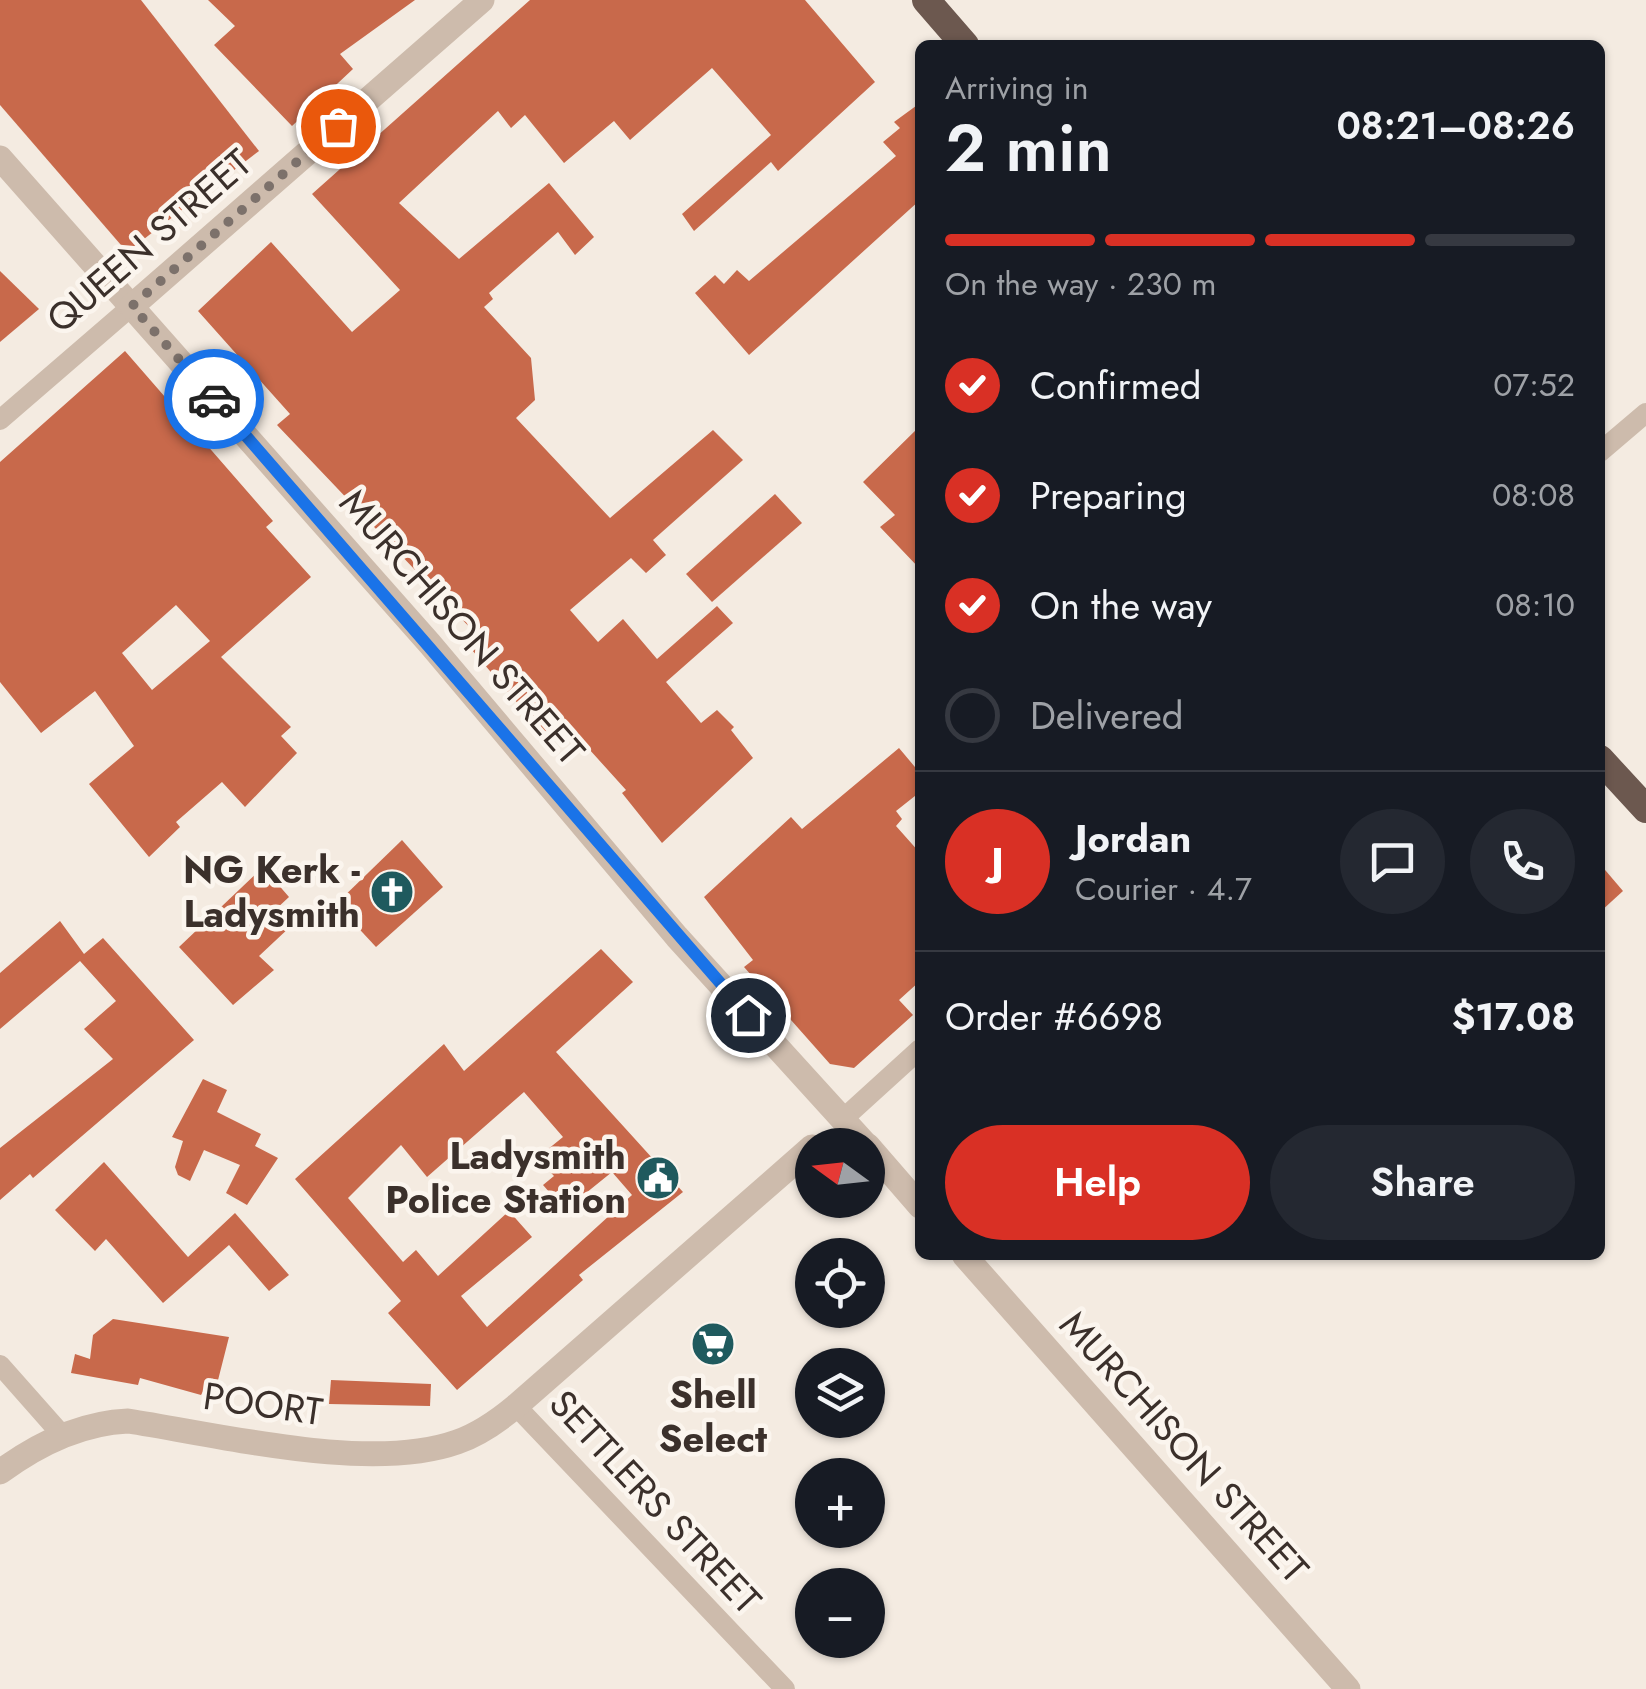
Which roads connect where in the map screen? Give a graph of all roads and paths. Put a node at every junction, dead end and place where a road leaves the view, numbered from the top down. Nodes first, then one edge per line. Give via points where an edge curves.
1 (482, 0) edge
2 (926, 0) edge
3 (961, 40) edge
4 (0, 158) edge
5 (132, 306) junction
6 (1646, 413) edge
7 (0, 420) edge
8 (1605, 448) edge
9 (1605, 764) edge
10 (1646, 809) edge
11 (915, 1054) edge
12 (844, 1119) junction
13 (834, 1128) edge
14 (852, 1128) edge
15 (795, 1163) edge
16 (885, 1166) edge
17 (915, 1200) edge
18 (968, 1260) edge
19 (0, 1365) edge
20 (516, 1406) junction
21 (62, 1435) junction
22 (0, 1472) edge
23 (785, 1689) edge
24 (1348, 1689) edge

1 - 5 street, QUEEN STREET
2 - 3 highway
4 - 5 street, MURCHISON STREET
5 - 7 street, QUEEN STREET
5 - 12 street, MURCHISON STREET
6 - 8 street
9 - 10 highway
11 - 12 street
12 - 13 street, POORT
12 - 14 street, MURCHISON STREET
15 - 20 street, POORT
16 - 17 street, MURCHISON STREET
18 - 24 street, MURCHISON STREET
19 - 21 street
20 - 21 street, POORT via 458,1442 389,1454 324,1452 128,1421
20 - 23 street, SETTLERS STREET
21 - 22 street, POORT

